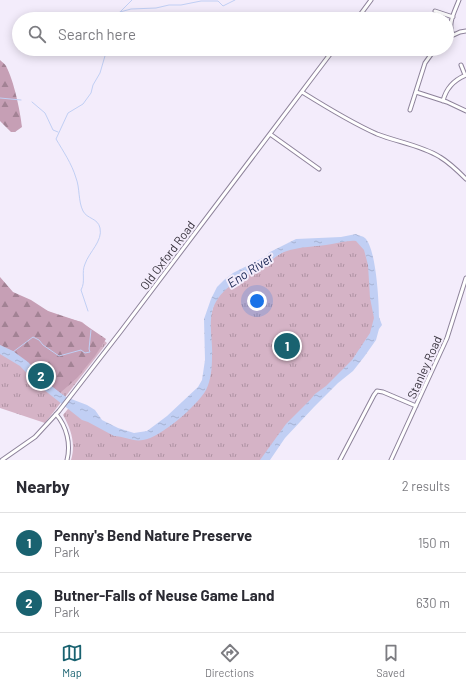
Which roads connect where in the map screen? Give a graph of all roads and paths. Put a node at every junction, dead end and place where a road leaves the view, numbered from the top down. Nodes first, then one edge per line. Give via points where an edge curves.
1 (371, 0) edge
2 (458, 0) edge
3 (435, 11) dead end
4 (362, 12) edge
5 (438, 12) edge
6 (454, 14) edge
7 (466, 31) edge
8 (454, 35) edge
9 (329, 56) edge
10 (430, 56) edge
11 (461, 65) dead end
12 (466, 75) edge
13 (302, 92) junction
14 (416, 92) junction
15 (443, 101) junction
16 (410, 110) dead end
17 (466, 111) edge
18 (270, 134) junction
19 (318, 169) dead end
20 (466, 179) edge
21 (466, 278) edge
22 (416, 406) junction
23 (56, 414) junction
24 (2, 460) edge
25 (66, 460) edge
26 (340, 460) edge
27 (391, 460) edge

1 - 4 street
2 - 6 street
3 - 5 street
7 - 8 street
9 - 13 street, Old Oxford Road
10 - 14 street via 425,63
11 - 12 street
12 - 15 street via 454,81
13 - 18 street, Old Oxford Road
13 - 20 street via 355,124 439,156
14 - 15 street
14 - 16 street
15 - 17 street
18 - 19 street
18 - 23 street, Old Oxford Road
21 - 22 street, Stanley Road via 447,338
22 - 26 street via 383,392 375,393
22 - 27 street, Stanley Road
23 - 24 street, Old Oxford Road via 34,437
23 - 25 street via 63,423 68,437 69,450

